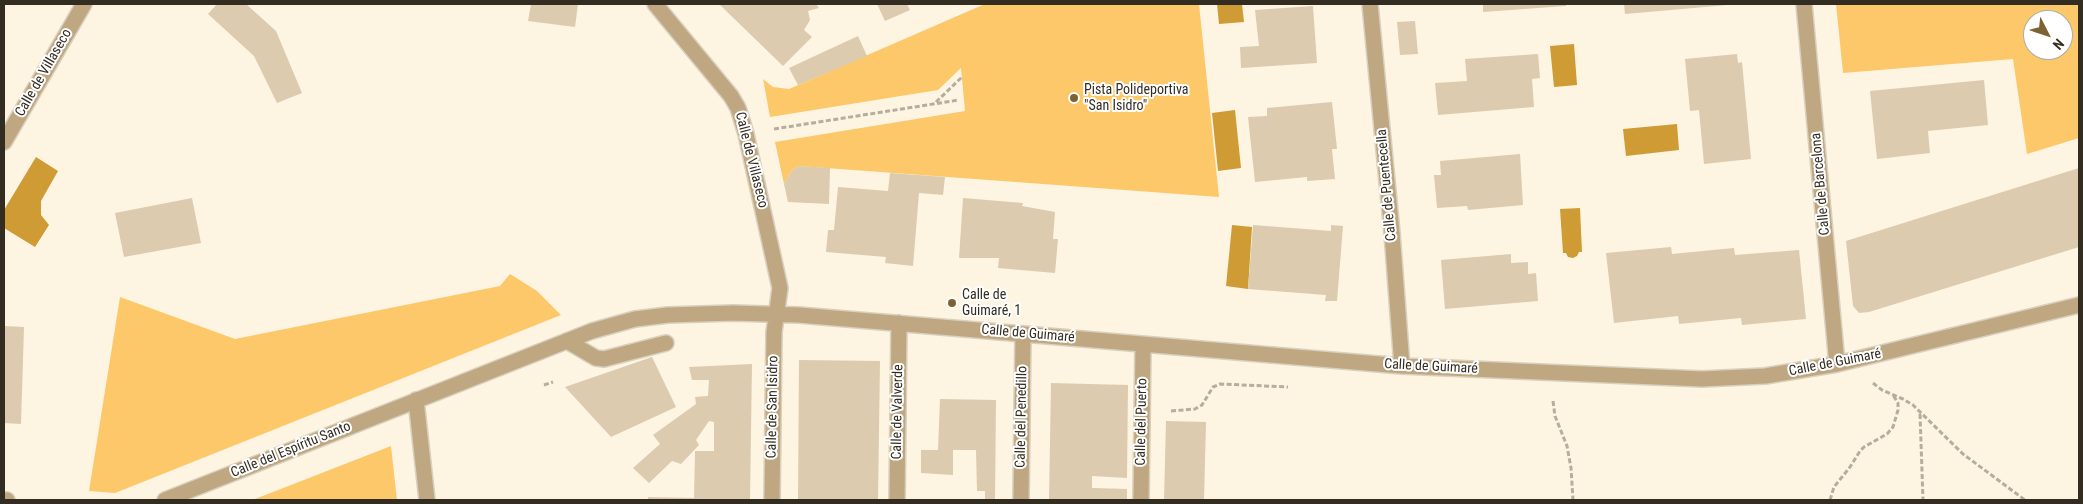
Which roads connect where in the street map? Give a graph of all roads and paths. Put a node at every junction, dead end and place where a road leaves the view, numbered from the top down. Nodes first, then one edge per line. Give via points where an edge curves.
1 (84, 4) edge
2 (655, 4) edge
3 (1370, 4) edge
4 (1804, 4) edge
5 (962, 77) dead end
6 (959, 100) dead end
7 (935, 103) junction
8 (768, 130) dead end
9 (4, 142) edge
10 (2079, 305) edge
11 (777, 314) junction
12 (899, 323) junction
13 (1023, 334) junction
14 (566, 341) junction
15 (666, 343) dead end
16 (1143, 344) junction
17 (1837, 364) junction
18 (1402, 366) junction
19 (1552, 373) junction
20 (1870, 379) dead end
21 (553, 382) dead end
22 (544, 385) dead end
23 (1288, 387) dead end
24 (1893, 394) junction
25 (416, 400) junction
26 (1170, 411) dead end
27 (1920, 413) junction
28 (165, 500) edge
29 (427, 500) edge
30 (772, 500) edge
31 (897, 500) edge
32 (1021, 500) edge
33 (1141, 500) edge
34 (1573, 500) edge
35 (1830, 500) edge
36 (1923, 500) edge
37 (2025, 500) edge

1 - 9 street, Calle de Villaseco
2 - 11 street, Calle de Villaseco via 731,96 741,115 778,272
3 - 18 street, Calle de Puentecella
4 - 17 street, Calle de Barcelona
5 - 7 path
6 - 7 path
7 - 8 path
10 - 17 street, Calle de Guimaré
11 - 12 street, Calle de Guimaré
11 - 14 street, Calle del Espíritu Santo via 650,317
11 - 30 street, Calle de San Isidro
12 - 13 street, Calle de Guimaré
12 - 31 street, Calle de Valverde
13 - 16 street, Calle de Guimaré
13 - 32 street, Calle del Penedillo
14 - 15 street via 596,358
14 - 25 street, Calle del Espíritu Santo
16 - 18 street, Calle de Guimaré
16 - 33 street, Calle del Puerto
17 - 19 street, Calle de Guimaré via 1765,376 1702,379
18 - 19 street, Calle de Guimaré
19 - 34 path via 1555,416 1567,446
20 - 24 path via 1874,386
21 - 22 path
23 - 26 path via 1220,384 1213,387 1202,405 1195,409
24 - 27 path
24 - 35 path via 1898,402 1893,427 1860,451 1834,487
25 - 28 street, Calle del Espíritu Santo
25 - 29 street
27 - 36 path
27 - 37 path via 1963,454

